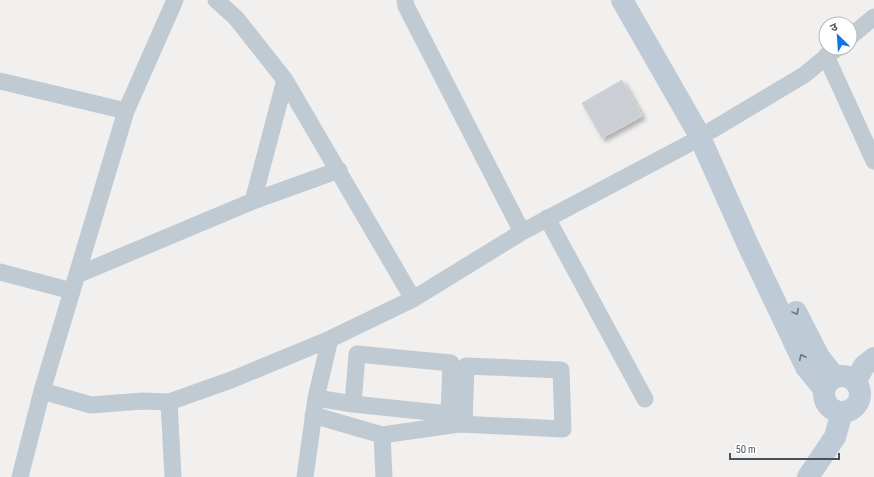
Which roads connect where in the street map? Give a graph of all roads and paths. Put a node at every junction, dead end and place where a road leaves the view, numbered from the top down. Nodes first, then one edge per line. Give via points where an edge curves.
1 (175, 0) edge
2 (216, 0) edge
3 (405, 0) edge
4 (622, 0) edge
5 (638, 0) edge
6 (874, 17) edge
7 (858, 30) edge
8 (826, 56) edge
9 (833, 56) edge
10 (285, 80) junction
11 (0, 81) edge
12 (126, 111) junction
13 (704, 134) junction
14 (874, 161) edge
15 (339, 170) junction
16 (253, 201) junction
17 (548, 218) junction
18 (522, 232) junction
19 (0, 272) edge
20 (75, 283) junction
21 (413, 299) junction
22 (330, 339) junction
23 (874, 358) edge
24 (838, 382) junction
25 (42, 392) junction
26 (645, 399) dead end
27 (169, 402) junction
28 (353, 404) junction
29 (314, 407) junction
30 (842, 412) junction
31 (464, 424) junction
32 (382, 435) junction
33 (20, 477) edge
34 (173, 477) edge
35 (304, 477) edge
36 (384, 477) edge
37 (808, 477) edge

1 - 12 street
2 - 10 street via 236,18
3 - 18 street
4 - 13 street
5 - 13 street
6 - 7 street
8 - 13 street via 804,75
9 - 14 street
10 - 15 street
10 - 16 street
11 - 12 street
12 - 20 street
13 - 17 street
13 - 24 street via 748,245 806,367
15 - 16 street
15 - 21 street
16 - 20 street
17 - 18 street
17 - 26 street
18 - 21 street
19 - 20 street
20 - 25 street
21 - 22 street
22 - 27 street via 231,380
22 - 29 street
23 - 24 street
24 - 30 street via 824,394 827,405
24 - 30 street via 860,392 853,407
25 - 27 street via 91,405 142,401
25 - 33 street
27 - 34 street
28 - 28 street via 449,414 451,363 357,354
28 - 29 street
29 - 32 street
29 - 35 street
30 - 37 street via 835,437
31 - 31 street via 563,429 561,370 466,366
31 - 32 street
32 - 36 street

